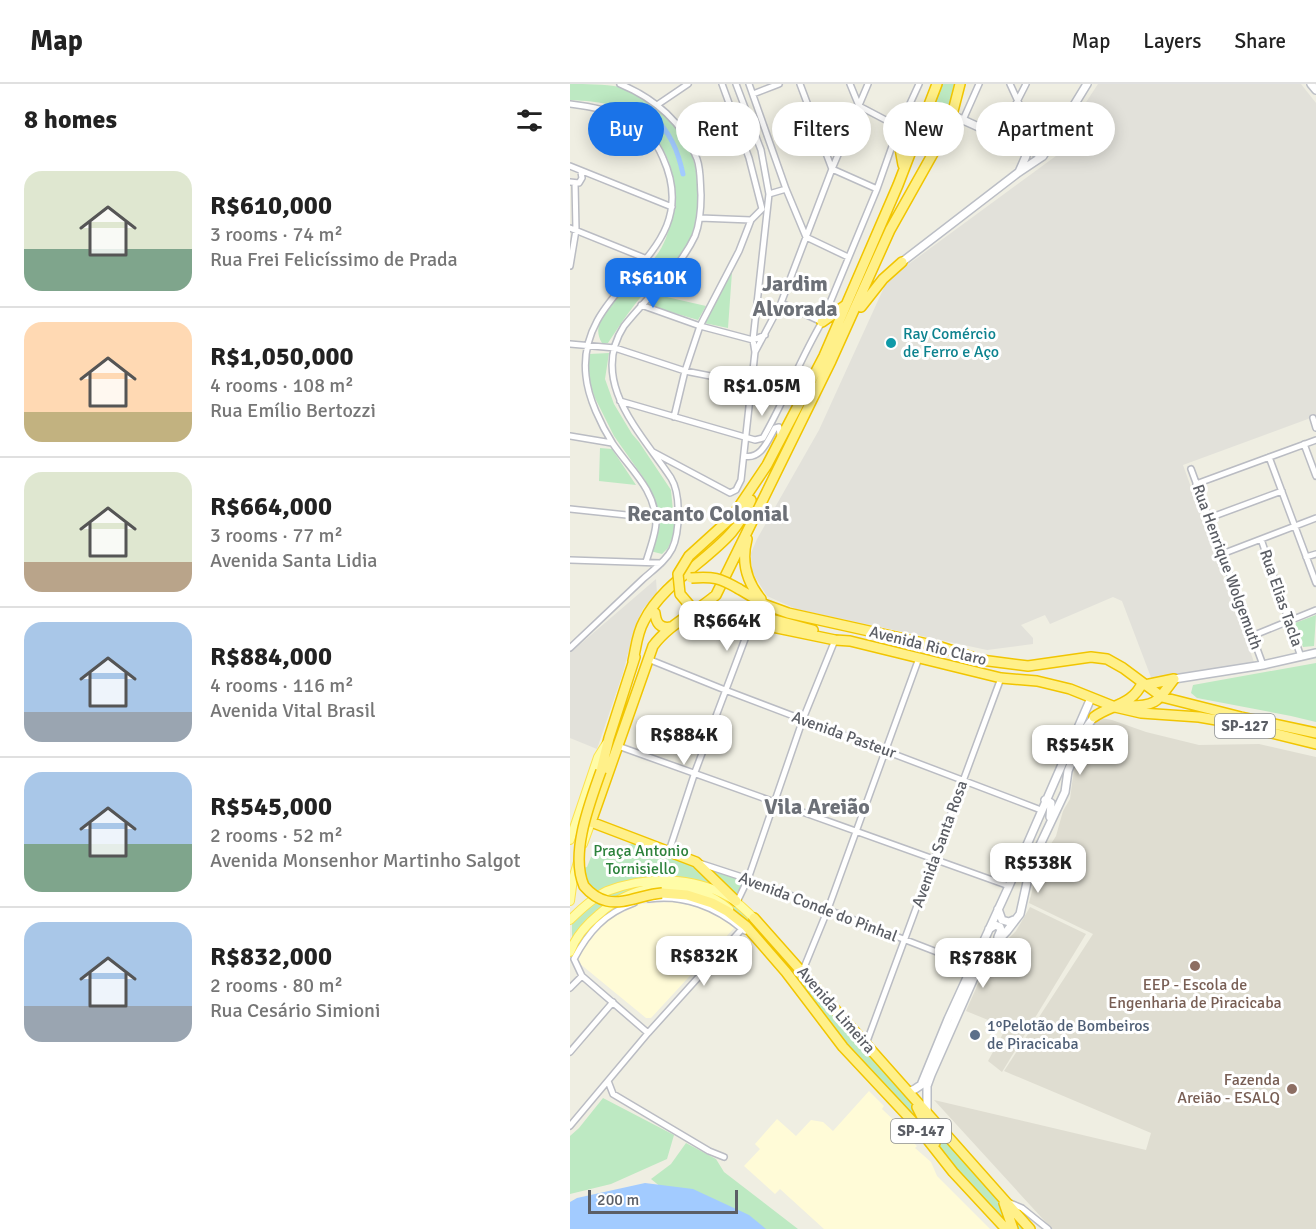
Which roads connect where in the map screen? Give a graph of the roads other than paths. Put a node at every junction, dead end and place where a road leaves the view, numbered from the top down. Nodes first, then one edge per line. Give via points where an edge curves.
1 (620, 84) edge
2 (688, 84) edge
3 (722, 84) edge
4 (736, 84) edge
5 (749, 84) edge
6 (779, 84) edge
7 (800, 84) edge
8 (850, 84) edge
9 (868, 84) edge
10 (919, 84) edge
11 (937, 84) edge
12 (960, 84) edge
13 (979, 84) edge
14 (1010, 84) edge
15 (1026, 84) edge
16 (1087, 84) edge
17 (1311, 84) edge
18 (1316, 90) edge
19 (753, 94) junction
20 (1017, 99) junction
21 (653, 102) edge
22 (661, 102) edge
23 (857, 102) edge
24 (861, 102) edge
25 (911, 102) edge
26 (929, 102) edge
27 (955, 102) edge
28 (1016, 102) edge
29 (1018, 102) edge
30 (1076, 102) edge
31 (570, 104) edge
32 (664, 111) edge
33 (964, 118) edge
34 (837, 156) edge
35 (889, 156) edge
36 (901, 156) edge
37 (908, 156) edge
38 (932, 156) edge
39 (1026, 156) edge
40 (1043, 156) edge
41 (570, 166) edge
42 (832, 168) junction
43 (903, 168) junction
44 (581, 172) junction
45 (1018, 172) junction
46 (572, 183) edge
47 (898, 185) junction
48 (786, 189) junction
49 (877, 189) junction
50 (769, 194) junction
51 (768, 206) junction
52 (672, 207) junction
53 (761, 210) junction
54 (700, 218) junction
55 (751, 220) junction
56 (573, 229) edge
57 (806, 237) junction
58 (848, 257) junction
59 (878, 258) junction
60 (647, 259) junction
61 (902, 262) junction
62 (570, 266) edge
63 (781, 303) junction
64 (848, 304) junction
65 (641, 305) junction
66 (822, 322) junction
67 (700, 326) junction
68 (765, 335) junction
69 (753, 340) junction
70 (570, 344) edge
71 (587, 347) junction
72 (615, 348) junction
73 (755, 352) junction
74 (831, 361) junction
75 (685, 371) junction
76 (752, 384) junction
77 (620, 401) junction
78 (782, 406) junction
79 (674, 417) junction
80 (1313, 418) dead end
81 (777, 428) junction
82 (1316, 428) edge
83 (570, 436) edge
84 (746, 437) junction
85 (759, 440) junction
86 (1316, 440) edge
87 (612, 443) junction
88 (1305, 444) junction
89 (763, 448) junction
90 (651, 450) junction
91 (775, 450) junction
92 (744, 456) junction
93 (1269, 457) junction
94 (767, 465) junction
95 (1191, 469) dead end
96 (1316, 476) edge
97 (1197, 484) junction
98 (1282, 491) junction
99 (570, 509) edge
100 (655, 518) junction
101 (1209, 518) junction
102 (1316, 518) edge
103 (750, 525) junction
104 (1295, 526) junction
105 (1261, 539) junction
106 (1222, 554) junction
107 (1316, 554) edge
108 (1306, 557) junction
109 (570, 560) edge
110 (646, 562) junction
111 (661, 563) junction
112 (1316, 583) edge
113 (766, 606) junction
114 (1316, 610) edge
115 (655, 613) junction
116 (683, 619) junction
117 (1289, 621) junction
118 (750, 623) junction
119 (671, 627) junction
120 (1252, 636) junction
121 (835, 640) junction
122 (850, 641) junction
123 (570, 648) edge
124 (1316, 653) edge
125 (1301, 657) junction
126 (919, 658) junction
127 (648, 659) junction
128 (633, 662) junction
129 (1049, 663) junction
130 (1263, 665) junction
131 (1001, 678) junction
132 (1174, 679) junction
133 (1044, 683) junction
134 (1143, 684) junction
135 (725, 690) junction
136 (1091, 698) junction
137 (1161, 698) junction
138 (1175, 701) junction
139 (1115, 706) junction
140 (1141, 713) junction
141 (1094, 717) junction
142 (803, 719) junction
143 (1316, 733) edge
144 (609, 738) junction
145 (1316, 744) edge
146 (618, 746) junction
147 (884, 749) junction
148 (694, 772) junction
149 (964, 779) junction
150 (1044, 800) junction
151 (775, 802) junction
152 (1041, 810) junction
153 (591, 822) junction
154 (1049, 822) junction
155 (856, 832) junction
156 (570, 840) edge
157 (669, 851) junction
158 (935, 860) junction
159 (696, 862) junction
160 (748, 879) junction
161 (1009, 886) junction
162 (570, 901) edge
163 (736, 902) junction
164 (998, 906) junction
165 (828, 909) junction
166 (754, 918) joint
167 (1016, 919) junction
168 (570, 920) edge
169 (744, 927) junction
170 (989, 929) junction
171 (905, 941) junction
172 (993, 944) junction
173 (570, 952) edge
174 (973, 966) junction
175 (803, 970) junction
176 (582, 976) junction
177 (570, 988) edge
178 (802, 995) junction
179 (827, 999) junction
180 (613, 1002) junction
181 (951, 1020) junction
182 (648, 1033) junction
183 (866, 1044) junction
184 (843, 1047) junction
185 (570, 1052) edge
186 (880, 1061) junction
187 (608, 1081) junction
188 (921, 1085) junction
189 (908, 1092) junction
190 (916, 1101) junction
191 (927, 1114) junction
192 (570, 1126) edge
193 (724, 1157) dead end
194 (943, 1159) junction
195 (1004, 1199) junction
196 (1005, 1229) edge
197 (1012, 1229) edge
198 (1030, 1229) edge
199 (1047, 1229) edge

1 - 21 street
2 - 22 street
3 - 53 street via 750,158
4 - 50 street via 761,150
5 - 19 street
6 - 19 street
7 - 42 street
8 - 23 street
9 - 24 street
10 - 25 street
11 - 26 highway
12 - 27 highway
13 - 33 street
14 - 20 street
15 - 20 street
16 - 30 main road
17 - 18 main road
19 - 48 street
20 - 28 street
20 - 29 street
31 - 52 street via 611,111 634,122 652,137 671,177
32 - 54 street via 680,126 698,160
34 - 42 street
35 - 49 street
36 - 43 highway
37 - 43 highway
38 - 59 highway
39 - 45 main road
40 - 45 main road
41 - 44 street
42 - 49 street
42 - 57 street
43 - 47 highway
44 - 46 street via 579,183
44 - 52 street
45 - 61 main road
46 - 56 street
47 - 59 highway via 876,247
47 - 64 highway
48 - 50 street
48 - 57 street
49 - 58 street
50 - 51 street
51 - 53 street
51 - 69 street
52 - 60 street via 666,230
53 - 55 street
54 - 55 street
54 - 65 street via 685,253
55 - 67 street
56 - 60 street
56 - 62 street
57 - 58 street
57 - 63 street
58 - 66 street
59 - 61 highway via 886,264
59 - 74 highway
60 - 71 street via 610,299
61 - 74 highway via 865,301
63 - 66 street
63 - 68 street
64 - 66 highway
64 - 91 highway
65 - 67 street
65 - 72 street via 618,335
66 - 78 street
67 - 69 street
67 - 75 street
68 - 69 street
68 - 73 street
69 - 73 street
70 - 71 street
71 - 72 street
71 - 87 street via 588,387
72 - 75 street
72 - 77 street via 613,377
73 - 76 street
74 - 103 highway
75 - 76 street
75 - 79 street
76 - 84 street
77 - 79 street
77 - 90 street
78 - 81 street
78 - 85 street
79 - 84 street
80 - 82 street
81 - 89 street
81 - 91 street via 781,432
83 - 87 street
84 - 85 street
84 - 92 street
85 - 89 street
86 - 88 street
87 - 100 street via 649,493
88 - 93 street
88 - 96 street
89 - 92 street via 750,458
90 - 92 street via 730,493 741,480
90 - 111 street via 672,479 678,508 675,542
91 - 94 highway
93 - 97 street
93 - 98 street
94 - 122 highway, bridge via 732,517 689,556 678,574 680,594 691,606 702,610 773,619
94 - 128 highway via 731,533 666,592 644,619
95 - 97 street, Rua Henrique Wolgemuth
97 - 101 street, Rua Henrique Wolgemuth
98 - 101 street
98 - 104 street
99 - 100 street
100 - 110 street
101 - 106 street, Rua Henrique Wolgemuth
102 - 104 street
103 - 113 highway via 744,563 748,579
103 - 116 highway via 716,595
104 - 105 street
104 - 108 street
105 - 106 street
105 - 117 street, Rua Elias Tacla
106 - 120 street, Rua Henrique Wolgemuth
107 - 108 street
108 - 112 street
109 - 110 street
110 - 111 street
111 - 123 street
113 - 115 highway, Avenida Rio Claro, bridge via 719,578 706,577 691,578
113 - 129 highway, Avenida Rio Claro via 981,660 1029,666
114 - 117 street
115 - 119 highway via 659,625
115 - 128 highway
116 - 118 highway, Avenida Rio Claro via 714,617
116 - 119 highway
117 - 120 street
117 - 125 street, Rua Elias Tacla
118 - 121 highway, Avenida Rio Claro
118 - 135 street
119 - 127 highway via 652,646
120 - 130 street, Rua Henrique Wolgemuth
121 - 122 highway, Avenida Rio Claro
121 - 142 street
122 - 126 highway, Avenida Rio Claro
124 - 125 main road
125 - 130 main road
126 - 131 highway, Avenida Rio Claro
126 - 147 street
127 - 135 street, Avenida Pasteur
127 - 146 highway
128 - 144 highway, Avenida Limeira
129 - 133 highway via 1044,669
129 - 134 highway, Avenida Rio Claro / SP-127 via 1074,658 1107,659
130 - 132 main road
131 - 133 highway, Avenida Rio Claro
131 - 149 street, Avenida Santa Rosa
132 - 134 highway
132 - 137 highway
132 - 138 highway via 1171,689
133 - 136 highway, Avenida Rio Claro / SP-127
134 - 137 highway, Avenida Rio Claro / SP-127
134 - 139 highway via 1131,698
135 - 142 street, Avenida Pasteur
135 - 148 street
136 - 139 highway, Avenida Rio Claro / SP-127
136 - 150 main road
137 - 138 highway, SP-127
137 - 139 highway via 1147,705
138 - 143 highway, SP-127
139 - 140 highway, Avenida Rio Claro / SP-127
139 - 141 highway
140 - 141 highway
140 - 145 highway, SP-127 via 1228,722
141 - 154 main road
142 - 147 street, Avenida Pasteur
142 - 151 street
144 - 156 main road via 598,757
144 - 169 highway, Avenida Limeira, bridge via 574,848 581,881 607,901 619,902 648,894 687,895 727,911
146 - 148 street
146 - 153 highway
147 - 149 street, Avenida Pasteur
147 - 155 street
148 - 151 street
148 - 157 street
149 - 152 street, Avenida Pasteur
149 - 158 street, Avenida Santa Rosa
150 - 152 main road
150 - 154 main road via 1051,803
151 - 155 street
151 - 160 street
152 - 161 main road
153 - 157 highway, Avenida Conde do Pinhal
153 - 162 main road
154 - 167 main road via 1028,873 1023,906
155 - 158 street
155 - 165 street
157 - 159 highway, Avenida Conde do Pinhal
158 - 161 street
158 - 171 street, Avenida Santa Rosa
159 - 160 street, Avenida Conde do Pinhal
159 - 163 highway, Avenida Conde do Pinhal
160 - 163 street
160 - 165 street, Avenida Conde do Pinhal
161 - 164 main road
163 - 166 main road, Avenida Limeira / SP-147
163 - 168 main road, Avenida Limeira / SP-147 via 700,886 650,880 607,891
164 - 167 main road via 1002,920
164 - 170 main road
165 - 171 street, Avenida Conde do Pinhal
165 - 175 street
166 - 175 highway, Avenida Limeira / SP-147
167 - 172 main road
169 - 173 main road, Avenida Limeira / SP-147 via 727,906 711,897 683,888 651,887 603,910 581,933
169 - 176 street via 688,900 651,898 637,902 607,916 584,939 574,959
169 - 178 highway, Avenida Limeira / SP-147 via 762,942
169 - 182 street
170 - 172 main road via 995,925 1001,930
170 - 174 main road
171 - 174 street, Avenida Conde do Pinhal
171 - 183 street, Avenida Santa Rosa
172 - 181 main road
174 - 181 main road
175 - 179 highway, Avenida Limeira / SP-147
176 - 177 street
176 - 180 street
178 - 179 highway via 821,1012 830,1008
178 - 184 highway, Avenida Limeira / SP-147
179 - 183 highway, Avenida Limeira / SP-147
180 - 182 street
180 - 185 street
181 - 188 main road
181 - 191 main road via 927,1086
182 - 187 street
183 - 186 highway, Avenida Limeira / SP-147
184 - 186 highway via 846,1040 856,1037
184 - 194 highway, Avenida Limeira / SP-147
186 - 189 highway, Avenida Limeira / SP-147
187 - 192 street
187 - 193 street via 613,1094
188 - 189 main road
188 - 190 main road
189 - 190 highway, Avenida Limeira / SP-147
190 - 191 highway, Avenida Limeira / SP-147
190 - 194 highway
191 - 195 highway, Avenida Limeira / SP-147
194 - 196 highway, Avenida Limeira / SP-147
195 - 197 highway
195 - 198 highway, Avenida Limeira / SP-147
195 - 199 street

